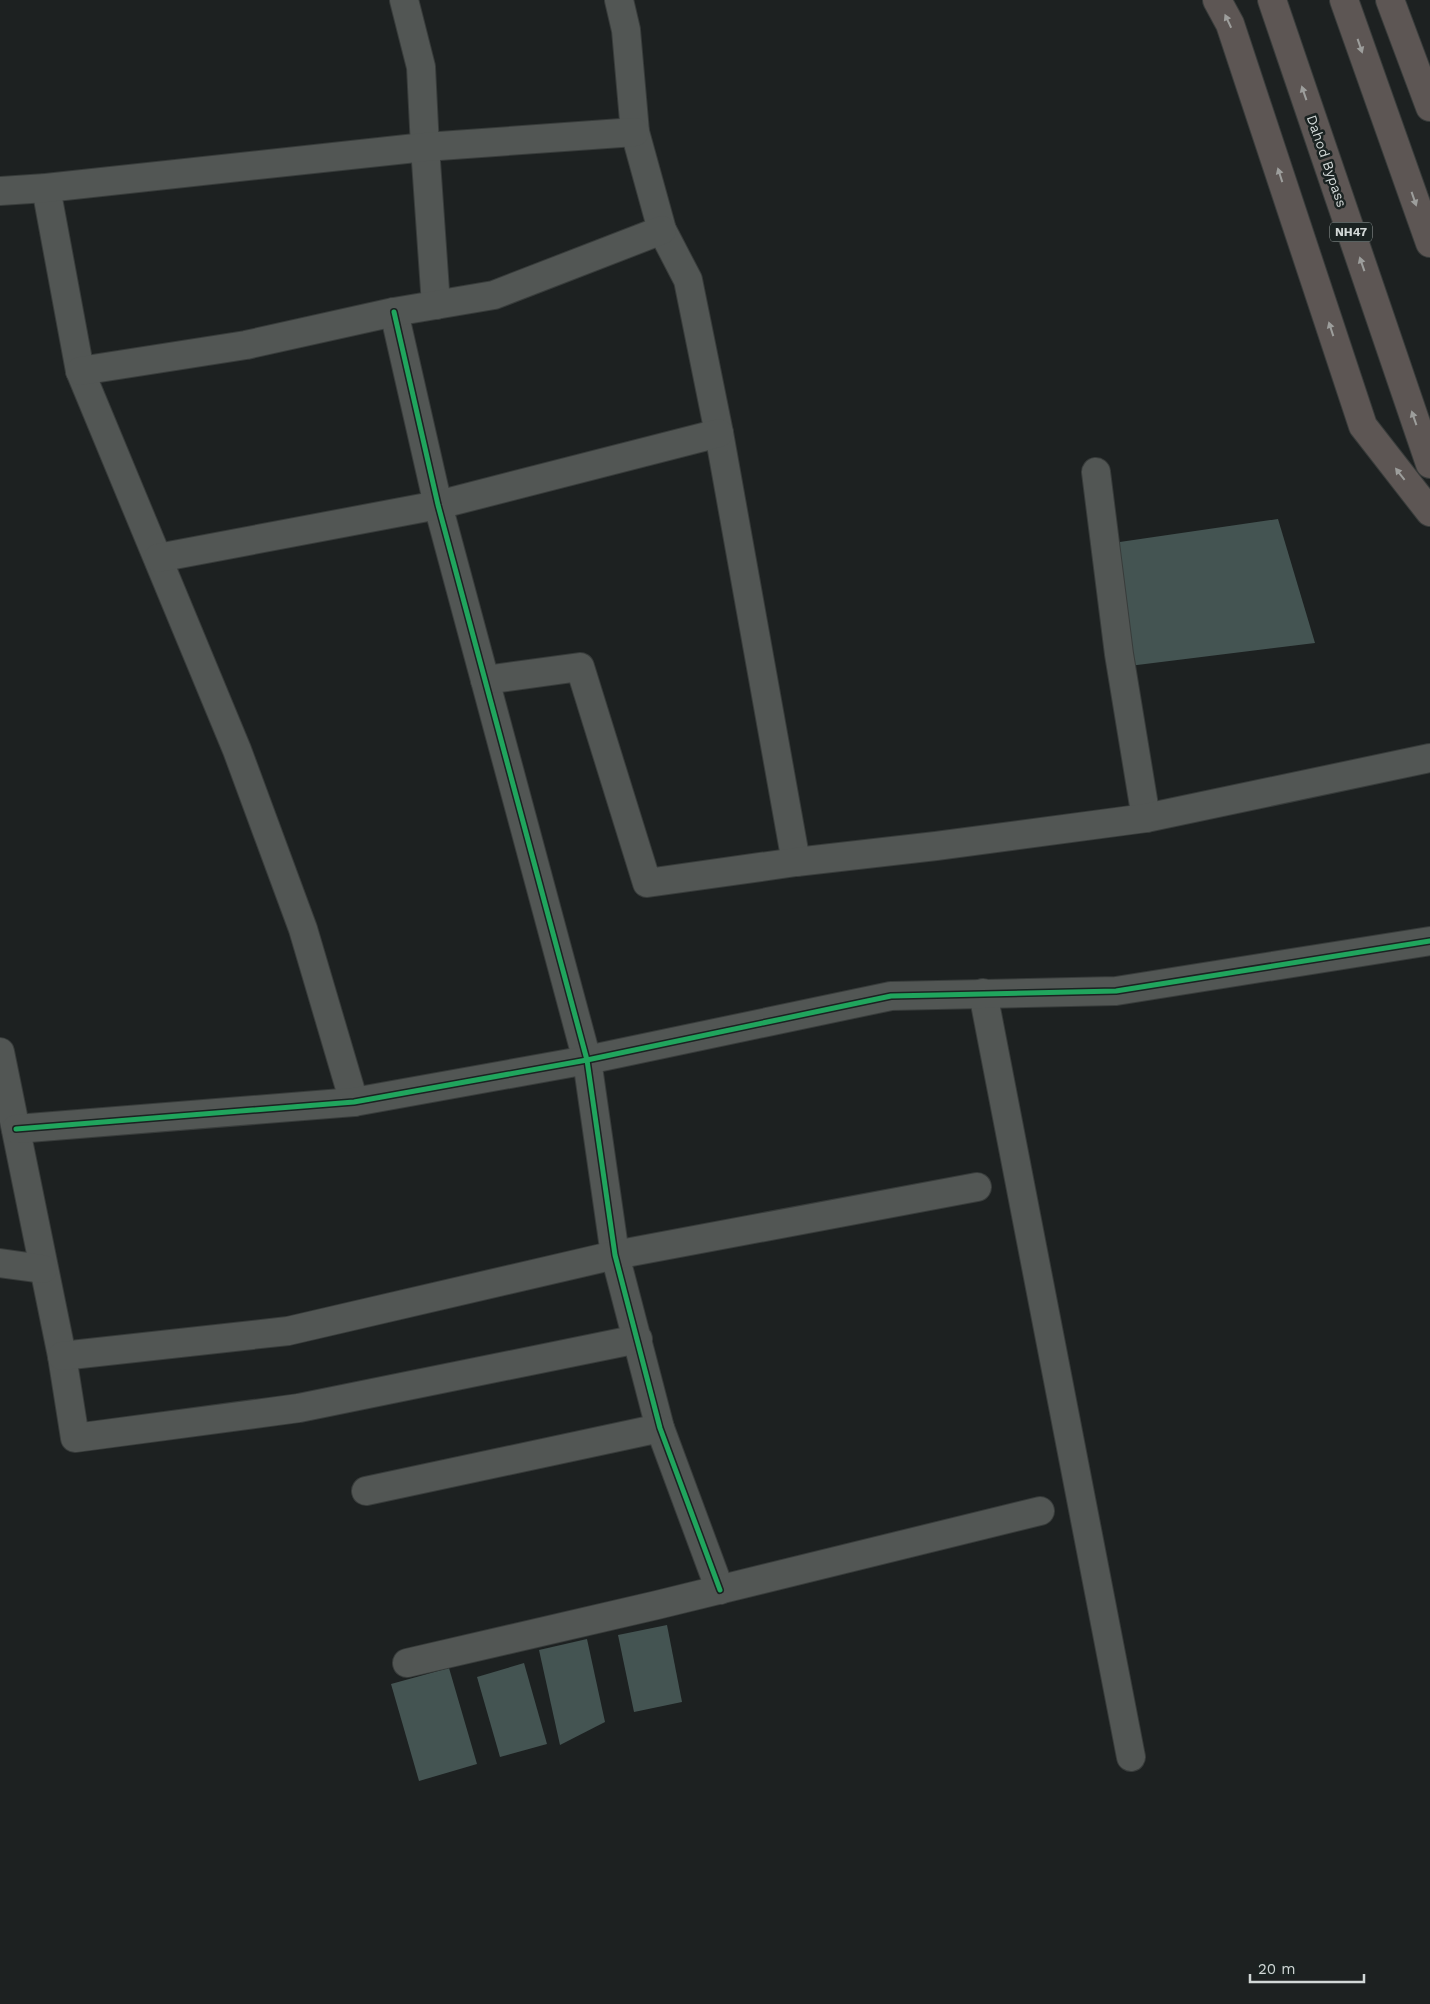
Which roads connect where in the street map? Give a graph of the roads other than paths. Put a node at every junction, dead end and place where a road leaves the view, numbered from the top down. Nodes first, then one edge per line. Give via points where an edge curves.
1 (404, 0) edge
2 (619, 0) edge
3 (1217, 0) edge
4 (1272, 0) edge
5 (1344, 0) edge
6 (1396, 1) edge
7 (1430, 107) edge
8 (635, 132) junction
9 (424, 147) junction
10 (46, 188) junction
11 (0, 191) edge
12 (662, 230) junction
13 (1430, 243) edge
14 (436, 305) junction
15 (394, 312) junction
16 (80, 371) junction
17 (719, 433) junction
18 (1430, 464) edge
19 (1096, 472) dead end
20 (438, 504) junction
21 (1430, 512) edge
22 (158, 558) junction
23 (485, 680) junction
24 (1430, 758) edge
25 (1146, 818) junction
26 (796, 862) junction
27 (1430, 942) edge
28 (983, 993) junction
29 (0, 1052) edge
30 (587, 1060) junction
31 (354, 1102) junction
32 (16, 1129) junction
33 (978, 1187) dead end
34 (615, 1255) junction
35 (0, 1263) edge
36 (43, 1268) junction
37 (638, 1339) junction
38 (62, 1356) junction
39 (660, 1428) junction
40 (366, 1491) dead end
41 (1040, 1512) dead end
42 (720, 1590) junction
43 (407, 1663) dead end
44 (1131, 1757) dead end

1 - 9 street via 421,67
2 - 8 street via 626,30
21 -> 3 highway via 1363,426 1230,24
18 -> 4 highway, Dahod Bypass / NH47
5 -> 13 highway
6 - 7 highway
8 - 9 street
8 - 12 street
9 - 10 street
9 - 14 street
10 - 11 street
10 - 16 street
12 - 14 street via 494,294
12 - 17 street via 688,280
14 - 15 street
15 - 16 street via 246,345
15 - 20 street
16 - 22 street
17 - 20 street
17 - 26 street
19 - 25 street via 1119,654
20 - 22 street
20 - 23 street
22 - 31 street via 237,750 303,929
23 - 26 street via 580,667 648,883
23 - 30 street
24 - 25 street
25 - 26 street
27 - 28 street via 1116,990
28 - 30 street via 890,996
28 - 44 street
29 - 32 street
30 - 31 street
30 - 34 street
31 - 32 street
32 - 36 street
33 - 34 street
34 - 37 street
34 - 38 street via 288,1331
35 - 36 street
36 - 38 street
37 - 38 street via 299,1408 75,1438
37 - 39 street
39 - 40 street
39 - 42 street
41 - 42 street
42 - 43 street

